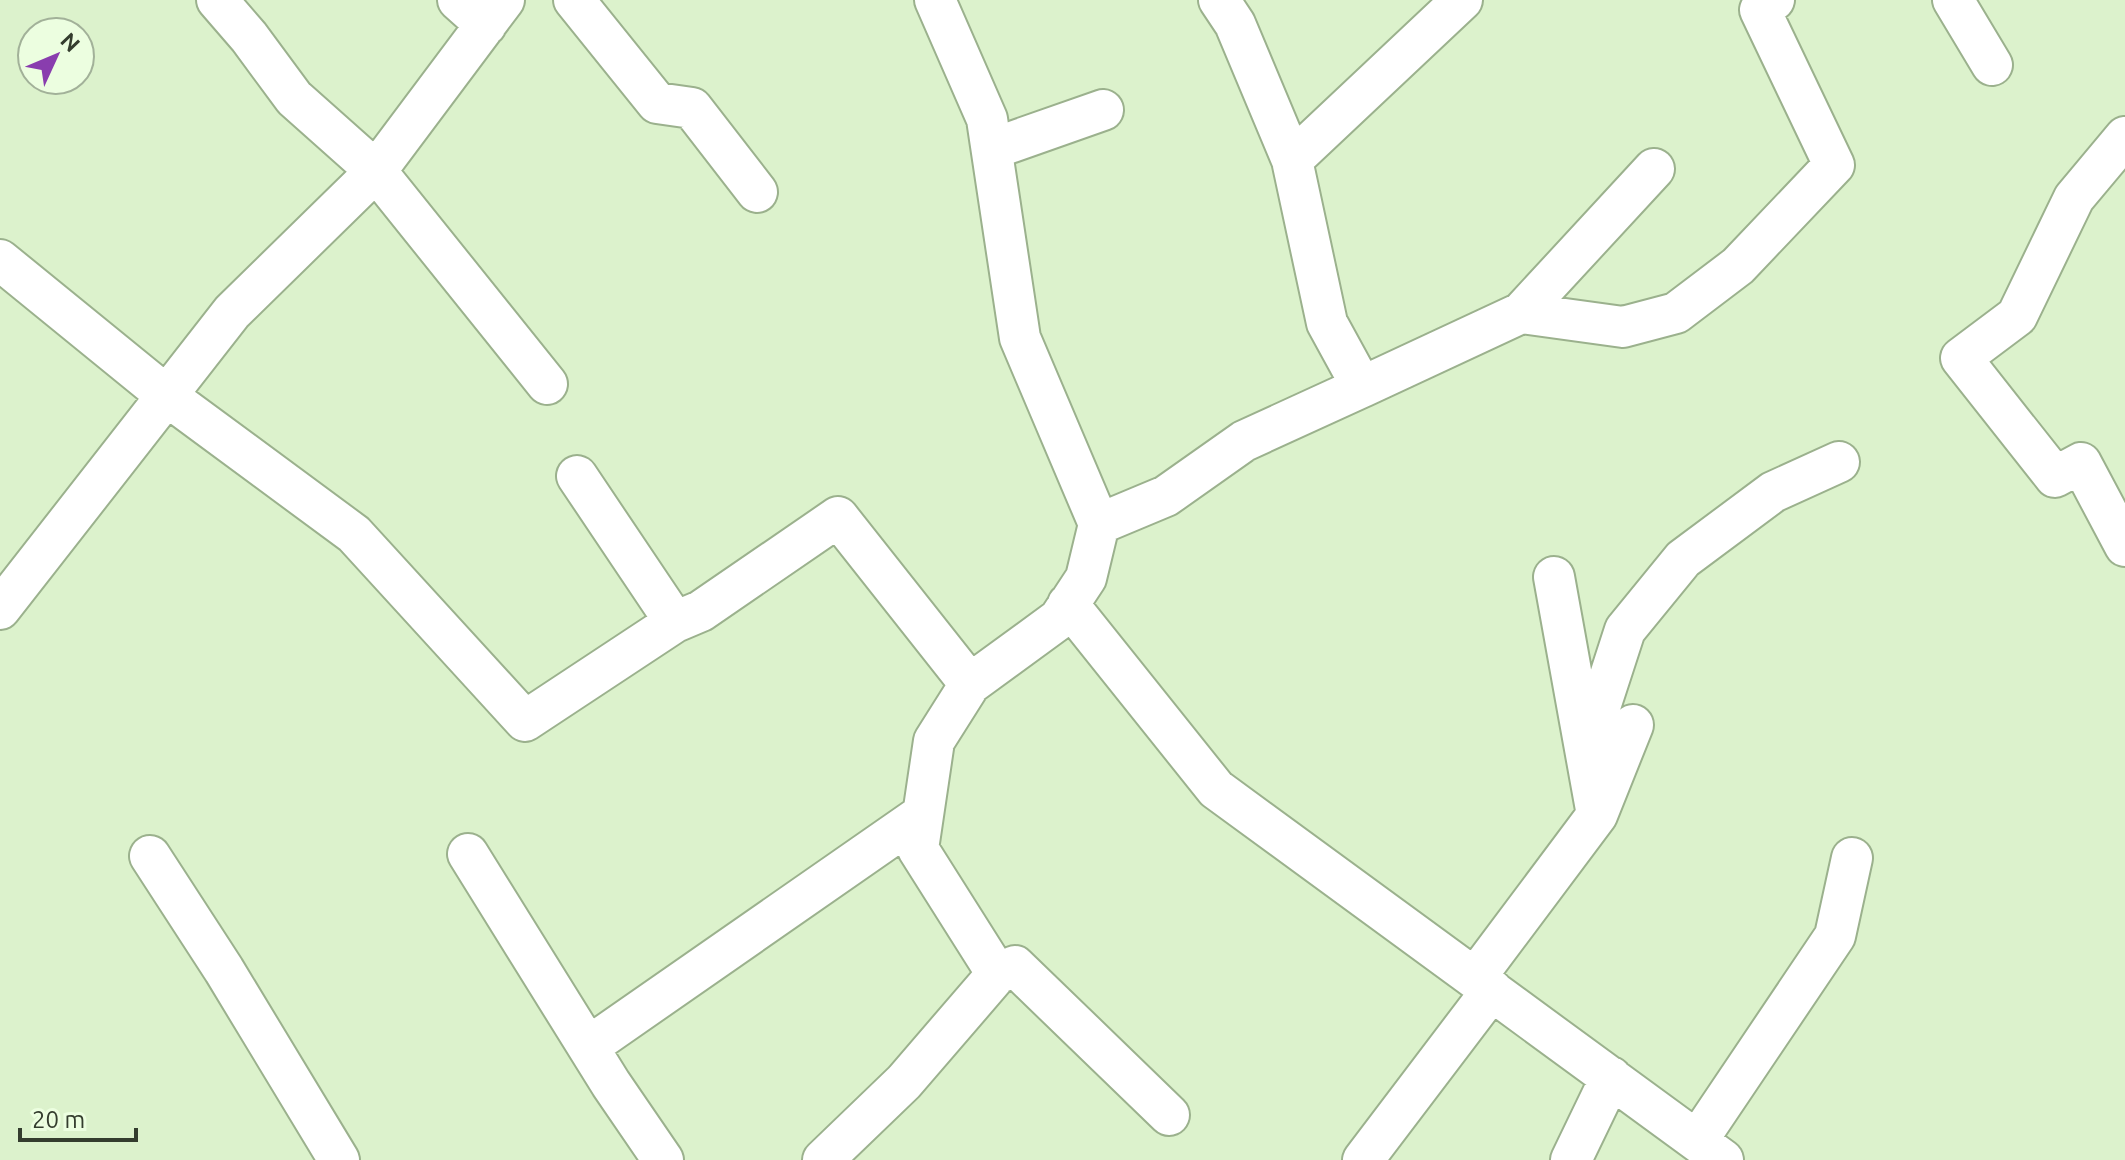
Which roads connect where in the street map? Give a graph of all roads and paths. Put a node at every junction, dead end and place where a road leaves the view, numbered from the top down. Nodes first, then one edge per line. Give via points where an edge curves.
1 (217, 0) edge
2 (574, 0) edge
3 (935, 0) edge
4 (1219, 0) edge
5 (1462, 0) edge
6 (1774, 0) edge
7 (1953, 0) edge
8 (483, 8) edge
9 (1992, 65) dead end
10 (1103, 110) dead end
11 (2125, 137) edge
12 (992, 149) junction
13 (1292, 160) junction
14 (1654, 169) dead end
15 (376, 171) junction
16 (757, 192) dead end
17 (0, 260) edge
18 (1521, 313) junction
19 (547, 384) dead end
20 (1362, 387) junction
21 (167, 396) junction
22 (1839, 462) dead end
23 (577, 476) dead end
24 (1099, 524) junction
25 (2125, 546) edge
26 (1554, 577) dead end
27 (1068, 604) junction
28 (0, 609) edge
29 (675, 622) junction
30 (970, 684) junction
31 (1633, 725) dead end
32 (1585, 750) junction
33 (923, 814) junction
34 (1597, 815) junction
35 (468, 854) dead end
36 (150, 856) dead end
37 (1852, 858) dead end
38 (997, 974) junction
39 (1484, 984) junction
40 (588, 1047) junction
41 (1611, 1077) junction
42 (1169, 1115) dead end
43 (1710, 1150) edge
44 (339, 1160) edge
45 (663, 1160) edge
46 (823, 1160) edge
47 (1363, 1160) edge
48 (1571, 1160) edge

1 - 15 street via 294,98
2 - 16 street via 657,103 692,108
3 - 12 street via 987,119
4 - 13 street via 1235,24
5 - 13 street
6 - 18 street via 1760,10 1834,165 1738,266 1676,313 1623,327
7 - 9 street
8 - 15 street
10 - 12 street
11 - 25 street via 2074,198 2017,316 1961,358 2055,477 2081,463
12 - 24 street via 1020,338
13 - 20 street via 1327,323
14 - 18 street
15 - 19 street
15 - 21 street via 232,312
17 - 21 street
18 - 20 street
20 - 24 street via 1244,441 1166,496
21 - 28 street
21 - 29 street via 354,534 525,721
22 - 32 street via 1773,492 1683,559 1625,630
23 - 29 street
24 - 27 street via 1086,578
26 - 32 street
27 - 30 street via 1059,619
27 - 39 street via 1216,789
29 - 30 street via 701,611 838,517
30 - 33 street via 934,741
31 - 34 street
32 - 34 street
33 - 38 street via 918,849
33 - 40 street
34 - 39 street
35 - 40 street
36 - 44 street
37 - 43 street via 1835,936
38 - 42 street via 1015,966
38 - 46 street via 904,1082
39 - 41 street
39 - 47 street
40 - 45 street
41 - 43 street
41 - 48 street

